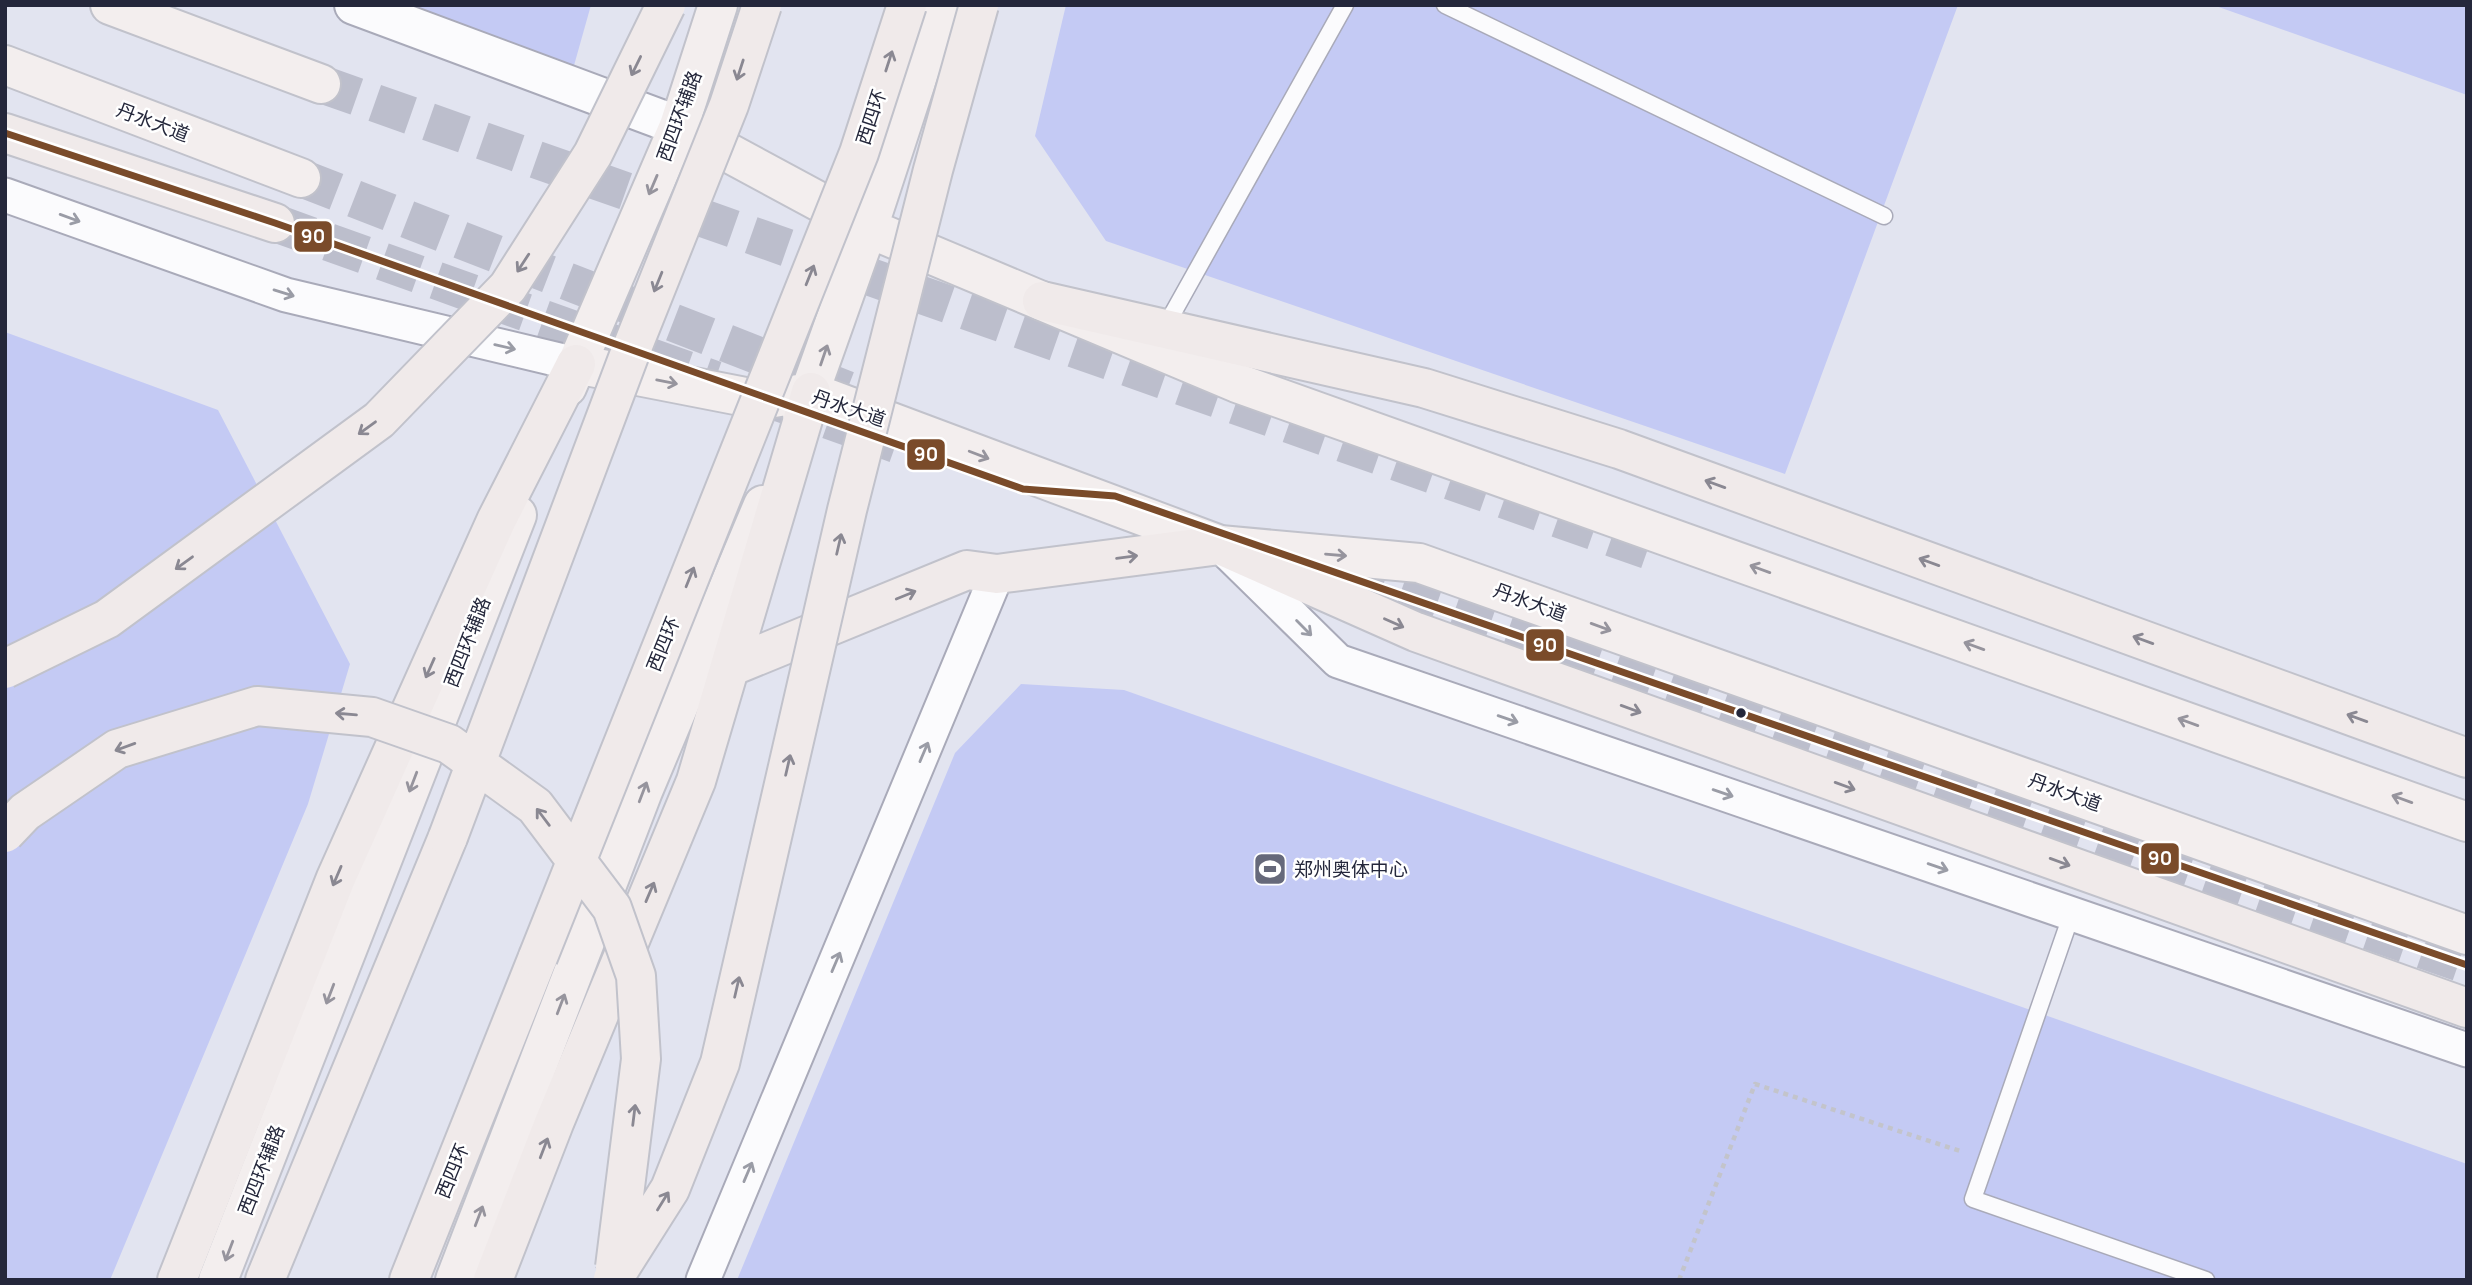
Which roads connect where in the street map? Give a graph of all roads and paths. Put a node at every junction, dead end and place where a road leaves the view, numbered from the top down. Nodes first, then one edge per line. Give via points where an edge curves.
1 (110, 5) edge
2 (354, 5) edge
3 (666, 5) edge
4 (718, 5) edge
5 (762, 5) edge
6 (907, 5) edge
7 (941, 5) edge
8 (979, 5) edge
9 (1345, 5) edge
10 (1445, 5) edge
11 (5, 65) edge
12 (321, 85) tunnel mouth
13 (679, 126) junction
14 (5, 133) edge
15 (301, 178) tunnel mouth
16 (5, 195) edge
17 (1884, 216) dead end
18 (275, 223) tunnel mouth
19 (868, 228) junction
20 (1042, 301) junction
21 (1164, 329) junction
22 (576, 364) junction
23 (811, 392) junction
24 (761, 400) junction
25 (1220, 545) junction
26 (998, 574) junction
27 (730, 667) junction
28 (5, 668) edge
29 (2467, 758) edge
30 (2467, 822) edge
31 (5, 833) edge
32 (2073, 913) junction
33 (2467, 935) edge
34 (2467, 1007) edge
35 (2467, 1050) edge
36 (1986, 1160) junction
37 (177, 1280) edge
38 (218, 1280) edge
39 (265, 1280) edge
40 (409, 1280) edge
41 (454, 1280) edge
42 (493, 1280) edge
43 (613, 1280) edge
44 (703, 1280) edge
45 (1679, 1280) edge
46 (2206, 1280) edge

1 - 12 main road
2 - 13 street
3 -> 28 highway, bridge via 593,154 508,287 379,420 107,619
4 - 13 main road, 西四环辅路
5 -> 39 highway, bridge via 729,105 448,838
24 -> 6 highway, 西四环, bridge via 859,153
7 - 19 main road
43 -> 8 highway, bridge via 670,1189 720,1063 847,510
9 - 21 lane
10 - 17 lane
11 - 15 main road, 丹水大道
13 - 19 main road
13 -> 22 main road, 西四环辅路
14 - 18 highway
16 -> 22 street via 286,295
19 - 20 main road
23 -> 19 main road
20 - 21 highway
30 -> 20 main road via 1237,383
29 -> 21 highway via 1619,449 1424,388
22 -> 24 main road, 丹水大道
22 -> 37 highway via 496,521 347,853
22 -> 38 main road, 西四环辅路
23 - 24 main road, 丹水大道
23 -> 25 main road, 丹水大道
23 - 27 highway
41 -> 23 main road via 643,791
40 -> 24 highway, 西四环, bridge
26 -> 25 highway
25 -> 32 street via 1338,661
25 -> 33 main road, 丹水大道 via 1419,563
25 -> 34 highway via 1416,632
27 -> 26 highway via 967,570
44 -> 26 street
42 -> 27 highway via 696,781
43 -> 31 highway, bridge via 641,1059 636,976 612,908 535,806 449,744 372,716 257,706 117,750 25,812
32 - 35 street
32 - 36 lane
36 - 45 path via 1755,1084
36 - 46 lane via 1973,1199

